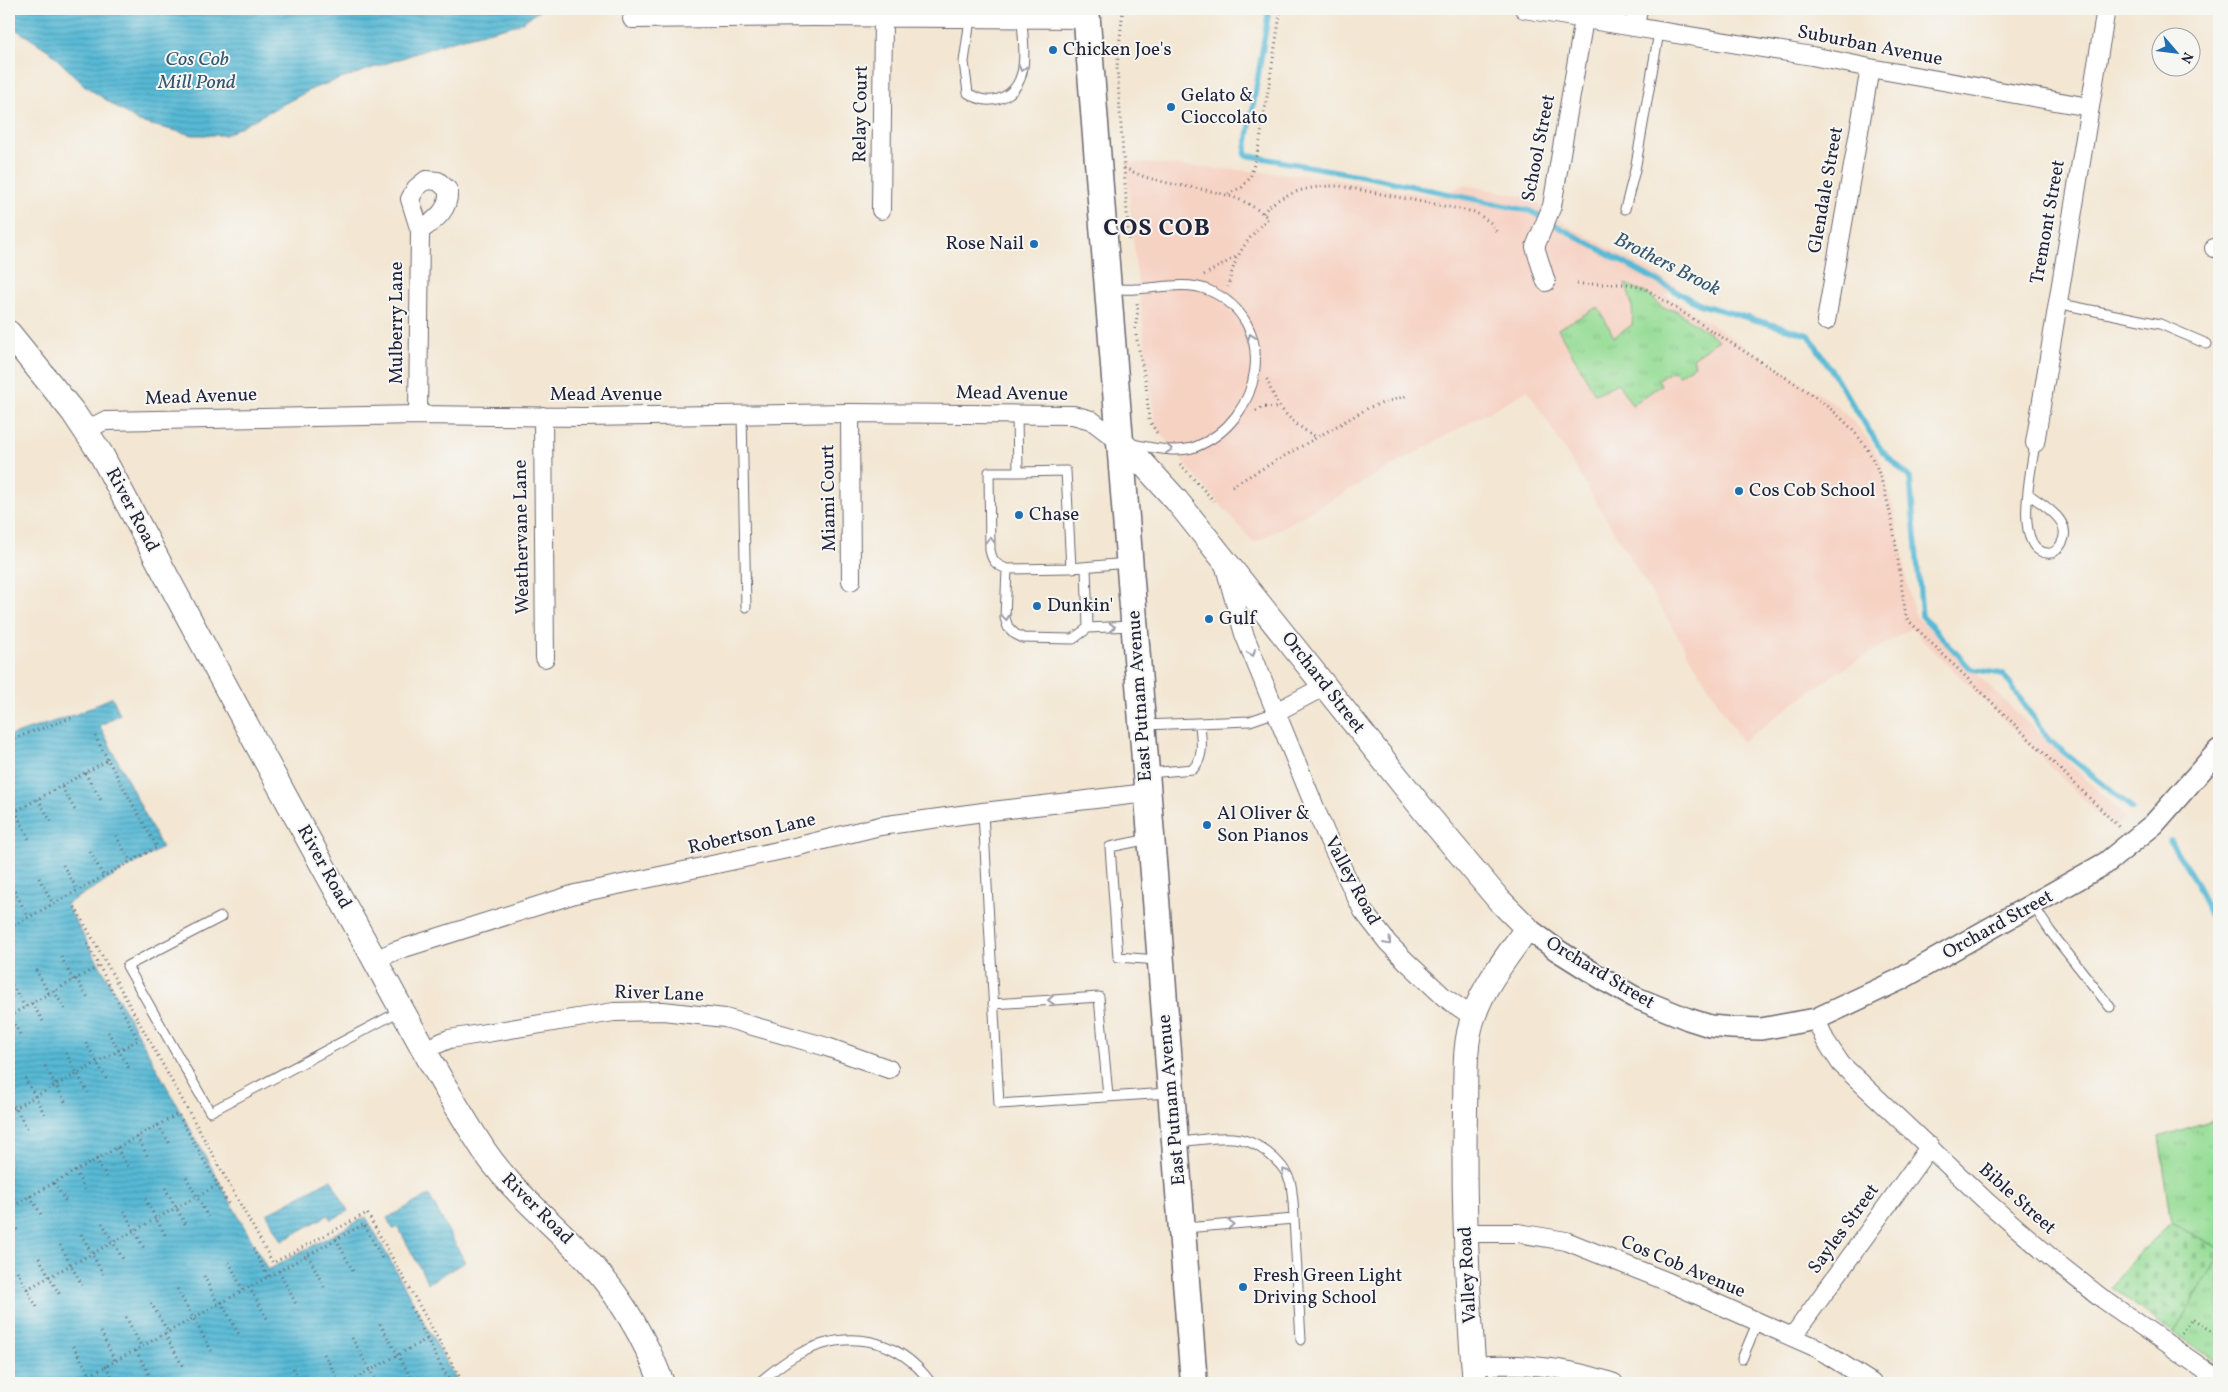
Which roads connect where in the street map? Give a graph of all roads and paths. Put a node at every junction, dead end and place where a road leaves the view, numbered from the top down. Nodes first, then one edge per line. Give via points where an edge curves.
1 (1123, 9) edge
2 (1281, 9) edge
3 (1524, 9) edge
4 (1638, 9) edge
5 (2106, 9) edge
6 (1021, 14) edge
7 (1087, 14) edge
8 (632, 18) dead end
9 (883, 18) junction
10 (970, 19) junction
11 (1584, 19) junction
12 (1635, 27) junction
13 (1659, 32) junction
14 (1870, 68) junction
15 (2090, 107) junction
16 (1124, 168) junction
17 (1227, 194) junction
18 (880, 210) dead end
19 (1625, 210) dead end
20 (1263, 213) junction
21 (420, 231) dead end
22 (1497, 233) dead end
23 (1129, 243) dead end
24 (1236, 257) junction
25 (1208, 280) dead end
26 (1546, 282) dead end
27 (1577, 284) dead end
28 (1222, 286) dead end
29 (1107, 288) junction
30 (1134, 290) junction
31 (2056, 303) junction
32 (1826, 321) dead end
33 (9, 333) edge
34 (2207, 344) dead end
35 (1267, 372) dead end
36 (1266, 377) junction
37 (1265, 384) dead end
38 (1409, 395) dead end
39 (1259, 404) dead end
40 (1280, 408) junction
41 (1256, 411) junction
42 (850, 413) junction
43 (742, 414) junction
44 (418, 415) junction
45 (1018, 415) junction
46 (543, 416) junction
47 (1251, 418) dead end
48 (87, 430) junction
49 (1316, 437) junction
50 (1120, 442) junction
51 (2035, 443) joint
52 (1168, 450) junction
53 (1188, 465) dead end
54 (1183, 468) junction
55 (1018, 472) junction
56 (1232, 486) dead end
57 (2028, 494) junction
58 (1214, 501) dead end
59 (1222, 557) junction
60 (1130, 563) junction
61 (1086, 567) junction
62 (1007, 568) junction
63 (1071, 568) junction
64 (851, 581) dead end
65 (746, 607) dead end
66 (1135, 626) junction
67 (1088, 628) junction
68 (545, 658) dead end
69 (1325, 686) junction
70 (1276, 712) junction
71 (74, 718) dead end
72 (1200, 724) junction
73 (1143, 725) junction
74 (95, 736) dead end
75 (9, 740) edge
76 (2219, 750) edge
77 (108, 760) junction
78 (85, 773) junction
79 (1147, 783) junction
80 (62, 786) junction
81 (38, 799) junction
82 (100, 800) dead end
83 (15, 810) dead end
84 (76, 812) dead end
85 (983, 812) junction
86 (9, 815) edge
87 (53, 825) dead end
88 (116, 836) dead end
89 (1151, 838) junction
90 (29, 839) dead end
91 (2132, 844) junction
92 (90, 852) dead end
93 (131, 862) junction
94 (63, 865) dead end
95 (104, 876) junction
96 (39, 878) dead end
97 (15, 891) dead end
98 (78, 891) junction
99 (53, 904) junction
100 (2033, 905) junction
101 (76, 907) dead end
102 (221, 917) dead end
103 (28, 918) junction
104 (9, 928) edge
105 (1527, 928) junction
106 (87, 943) dead end
107 (61, 957) dead end
108 (375, 960) junction
109 (1160, 960) junction
110 (99, 966) junction
111 (36, 970) dead end
112 (75, 979) junction
113 (12, 985) dead end
114 (54, 991) junction
115 (49, 994) junction
116 (88, 999) dead end
117 (128, 1000) junction
118 (32, 1003) junction
119 (993, 1004) junction
120 (119, 1005) junction
121 (24, 1007) junction
122 (2110, 1007) dead end
123 (403, 1009) junction
124 (66, 1011) dead end
125 (9, 1016) edge
126 (1473, 1017) junction
127 (1816, 1019) junction
128 (44, 1023) dead end
129 (108, 1032) dead end
130 (21, 1036) dead end
131 (86, 1043) dead end
132 (424, 1050) junction
133 (118, 1051) junction
134 (66, 1053) dead end
135 (98, 1062) junction
136 (46, 1066) dead end
137 (890, 1069) dead end
138 (130, 1070) dead end
139 (77, 1073) junction
140 (25, 1078) dead end
141 (108, 1082) dead end
142 (57, 1085) junction
143 (88, 1093) dead end
144 (1171, 1093) junction
145 (9, 1096) edge
146 (1108, 1096) junction
147 (35, 1097) junction
148 (67, 1105) dead end
149 (15, 1108) junction
150 (9, 1111) edge
151 (46, 1117) dead end
152 (158, 1125) junction
153 (27, 1128) dead end
154 (137, 1136) junction
155 (1175, 1142) junction
156 (170, 1144) dead end
157 (1930, 1146) junction
158 (117, 1148) junction
159 (148, 1157) dead end
160 (96, 1159) junction
161 (128, 1168) dead end
162 (75, 1171) junction
163 (186, 1177) dead end
164 (108, 1179) dead end
165 (54, 1183) junction
166 (218, 1185) junction
167 (166, 1188) dead end
168 (86, 1191) dead end
169 (30, 1196) junction
170 (196, 1196) junction
171 (145, 1199) dead end
172 (66, 1202) dead end
173 (229, 1205) dead end
174 (9, 1208) edge
175 (176, 1208) junction
176 (124, 1210) dead end
177 (9, 1216) edge
178 (42, 1216) dead end
179 (208, 1217) dead end
180 (156, 1219) junction
181 (1294, 1219) junction
182 (371, 1220) junction
183 (102, 1223) dead end
184 (364, 1224) junction
185 (187, 1227) dead end
186 (1182, 1229) junction
187 (18, 1230) dead end
188 (134, 1230) junction
189 (1465, 1233) junction
190 (81, 1234) dead end
191 (166, 1238) dead end
192 (336, 1239) junction
193 (113, 1242) junction
194 (60, 1246) dead end
195 (145, 1250) dead end
196 (253, 1250) dead end
197 (92, 1254) junction
198 (308, 1255) junction
199 (39, 1258) dead end
200 (382, 1258) dead end
201 (124, 1262) dead end
202 (229, 1262) dead end
203 (71, 1265) junction
204 (17, 1271) dead end
205 (279, 1271) junction
206 (354, 1273) dead end
207 (103, 1274) dead end
208 (204, 1276) dead end
209 (50, 1277) junction
210 (268, 1277) junction
211 (82, 1285) dead end
212 (250, 1287) junction
213 (27, 1289) junction
214 (177, 1289) dead end
215 (325, 1289) dead end
216 (242, 1291) junction
217 (60, 1297) dead end
218 (151, 1303) dead end
219 (220, 1303) junction
220 (296, 1304) dead end
221 (410, 1307) dead end
222 (38, 1309) dead end
223 (126, 1317) dead end
224 (193, 1318) junction
225 (268, 1320) dead end
226 (1758, 1321) junction
227 (380, 1324) dead end
228 (101, 1332) dead end
229 (166, 1333) junction
230 (240, 1336) dead end
231 (1793, 1336) junction
232 (2219, 1337) edge
233 (352, 1338) dead end
234 (427, 1339) junction
235 (1301, 1340) dead end
236 (73, 1346) dead end
237 (141, 1346) junction
238 (2170, 1347) junction
239 (136, 1351) dead end
240 (212, 1352) dead end
241 (324, 1354) dead end
242 (398, 1355) junction
243 (1742, 1359) dead end
244 (115, 1361) junction
245 (106, 1366) junction
246 (183, 1367) dead end
247 (293, 1368) dead end
248 (370, 1371) junction
249 (90, 1374) junction
250 (1475, 1375) edge
251 (2219, 1380) edge
252 (95, 1383) edge
253 (115, 1383) edge
254 (154, 1383) edge
255 (302, 1383) edge
256 (340, 1383) edge
257 (347, 1383) edge
258 (377, 1383) edge
259 (414, 1383) edge
260 (452, 1383) edge
261 (464, 1383) edge
262 (662, 1383) edge
263 (758, 1383) edge
264 (931, 1383) edge
265 (1194, 1383) edge
266 (1614, 1383) edge
267 (1872, 1383) edge

1 - 16 path via 1117,67
2 - 17 path via 1253,168 1242,187
3 - 11 street, Suburban Avenue
4 - 12 street
5 - 15 street, Tremont Street
6 - 7 street
6 - 10 street
6 -> 10 lane via 1024,60 1018,86 1008,96 991,100 978,99 968,93 964,62
7 - 29 main road, East Putnam Avenue
8 - 9 street
9 - 10 street
9 - 18 street, Relay Court
11 - 12 street, Suburban Avenue
11 - 26 street, School Street via 1552,206 1535,247
12 - 13 street, Suburban Avenue
13 - 14 street, Suburban Avenue
13 - 19 lane
14 - 15 street, Suburban Avenue
14 - 32 street, Glendale Street
15 - 31 street, Tremont Street
16 - 17 path via 1148,178
16 - 23 path
17 - 20 path via 1256,206
20 - 22 path via 1273,201 1282,197 1319,187 1340,186 1475,212 1484,216
20 - 24 path via 1268,218
21 - 44 street, Mulberry Lane
24 - 25 path via 1200,278
24 - 28 path via 1228,289
27 - 91 path via 1629,284 1646,289 1817,398 1847,423 1865,445 1878,470 1909,621
29 - 30 lane
29 - 50 main road, East Putnam Avenue
30 - 52 path via 1138,310 1135,329 1146,384 1149,420
52 -> 30 lane via 1182,450 1200,444 1224,430 1240,412 1253,376 1254,344 1238,310 1208,290 1188,286
31 - 34 lane via 2160,324
31 - 51 street, Tremont Street
33 - 48 main road, River Road
35 - 36 path
36 - 37 path
36 - 40 path
38 - 49 path via 1370,407
39 - 41 path
40 - 41 path via 1263,407
40 - 49 path via 1296,425
41 - 47 path
42 - 43 street, Mead Avenue
42 - 45 street, Mead Avenue
42 - 64 street, Miami Court
43 - 46 street, Mead Avenue
43 - 65 lane
44 - 46 street, Mead Avenue
44 - 48 street, Mead Avenue via 104,421
45 - 50 street, Mead Avenue via 1073,415 1090,420
45 - 55 lane
46 - 68 street, Weathervane Lane
48 - 108 main road, River Road
49 - 56 path
50 - 52 lane
50 - 59 main road, Orchard Street via 1177,501
50 - 60 main road, East Putnam Avenue
51 - 57 lane
52 - 54 path
53 - 54 path
54 - 58 path
62 -> 55 lane via 992,559 990,550 989,472
55 - 63 lane via 1066,472
57 - 57 lane via 2028,538 2037,549 2048,554 2057,550 2064,540 2065,528 2058,517
59 - 69 main road, Orchard Street
59 -> 70 street, Valley Road via 1244,634
60 - 61 lane
60 - 66 main road, East Putnam Avenue
61 - 63 lane
61 - 67 lane
62 - 63 lane
62 -> 67 lane via 1005,618 1015,634 1023,638 1073,639
67 -> 66 lane
66 - 73 main road, East Putnam Avenue
69 - 70 street
69 - 105 main road, Orchard Street via 1442,833
70 - 72 lane via 1250,721
70 -> 126 street, Valley Road via 1325,832 1363,911 1406,961 1444,997
71 - 75 path
72 - 73 lane
72 - 79 lane via 1201,754 1194,769
73 - 79 main road, East Putnam Avenue
74 - 77 path
76 - 91 street, Orchard Street via 2165,813
77 - 78 path
77 - 93 path via 157,847
78 - 80 path
78 - 82 path
79 - 85 street, Robertson Lane
79 - 89 main road, East Putnam Avenue
80 - 81 path
80 - 84 path
81 - 86 path
81 - 87 path
83 - 90 path
85 - 108 street, Robertson Lane via 880,826 575,894
85 - 119 lane
88 - 93 path
89 - 109 main road, East Putnam Avenue
89 - 109 lane via 1110,847 1118,957
91 - 100 street, Orchard Street via 2106,863
92 - 95 path
93 - 95 path
94 - 98 path
95 - 98 path
96 - 99 path
97 - 103 path
98 - 99 path
99 - 103 path
100 - 122 lane
100 - 127 street, Orchard Street via 1899,980
101 - 117 path
102 - 123 lane via 127,966 210,1112
103 - 104 path
105 - 126 main road, Valley Road via 1488,986
105 - 127 street, Orchard Street via 1634,997 1688,1019 1732,1028 1761,1029
106 - 110 path
107 - 112 path
108 - 123 main road, River Road
109 - 144 main road, East Putnam Avenue
110 - 112 path
110 - 120 path
111 - 115 path
112 - 114 path
112 - 116 path
113 - 121 path
114 - 115 path
114 - 124 path
115 - 118 path
117 - 120 path
117 - 182 path via 273,1263 367,1213
118 - 121 path
118 - 128 path
146 -> 119 lane via 1100,997
119 - 146 lane via 998,1104
120 - 133 path via 138,1040
121 - 125 path
123 - 132 main road, River Road
125 - 130 path
126 - 189 main road, Valley Road via 1466,1069
127 - 157 street, Bible Street via 1825,1040 1842,1064
129 - 133 path
131 - 135 path
132 - 137 street, River Lane via 449,1039 614,1012 663,1011 725,1018
132 - 262 main road, River Road via 496,1169 590,1263 619,1300 649,1352
133 - 135 path
133 - 138 path
134 - 139 path
135 - 139 path
135 - 141 path
136 - 142 path
139 - 142 path
139 - 143 path
140 - 147 path
142 - 147 path
142 - 148 path
144 - 146 lane
144 - 155 main road, East Putnam Avenue
145 - 149 path
147 - 149 path
147 - 151 path
149 - 150 path
149 - 153 path
152 - 154 path
152 - 156 path
152 - 166 path via 178,1114
154 - 158 path
154 - 159 path
181 -> 155 lane via 1290,1181 1269,1154 1234,1138
155 - 186 main road, East Putnam Avenue
157 - 231 street, Sayles Street
157 - 238 street, Bible Street via 2056,1263
158 - 160 path
158 - 161 path
160 - 162 path
160 - 164 path
162 - 165 path
162 - 168 path
163 - 170 path
165 - 169 path
165 - 172 path
166 - 170 path
166 - 173 path
167 - 175 path
169 - 174 path
169 - 178 path
170 - 175 path
170 - 179 path
171 - 180 path
175 - 180 path
175 - 185 path
176 - 188 path
177 - 187 path
180 - 188 path
180 - 191 path
186 -> 181 lane
181 - 235 lane
182 - 184 path
182 - 261 path
183 - 193 path
184 - 192 path
184 - 200 path
186 - 265 main road, East Putnam Avenue
188 - 193 path
188 - 195 path
189 - 226 street, Cos Cob Avenue via 1518,1233 1566,1241
189 - 250 main road, Valley Road
190 - 197 path
192 - 198 path
192 - 206 path
193 - 197 path
193 - 201 path
194 - 203 path
196 - 210 path
197 - 203 path
197 - 207 path
198 - 205 path
198 - 215 path
199 - 209 path
202 - 216 path
203 - 209 path
203 - 211 path
204 - 213 path
205 - 210 path
205 - 220 path
208 - 219 path
209 - 213 path
209 - 217 path
210 - 212 path
212 - 216 path
212 - 225 path
213 - 222 path
214 - 224 path
216 - 219 path
218 - 229 path
219 - 224 path
219 - 230 path
221 - 234 path
223 - 237 path
224 - 229 path
224 - 240 path
226 - 231 street, Cos Cob Avenue
226 - 243 lane
227 - 242 path
228 - 244 path
229 - 237 path
229 - 246 path
231 - 267 street, Cos Cob Avenue
232 - 238 path via 2192,1318
233 - 248 path
234 - 242 path
234 - 260 path
236 - 249 path
237 - 244 path
238 - 251 street, Bible Street
239 - 254 path
241 - 256 path
242 - 248 path
242 - 259 path
244 - 245 path
245 - 249 path
245 - 253 path
247 - 255 path
248 - 257 path
248 - 258 path
249 - 252 path
250 - 266 street via 1501,1364 1563,1368
263 - 264 lane via 793,1357 834,1340 875,1343 896,1350 910,1359

